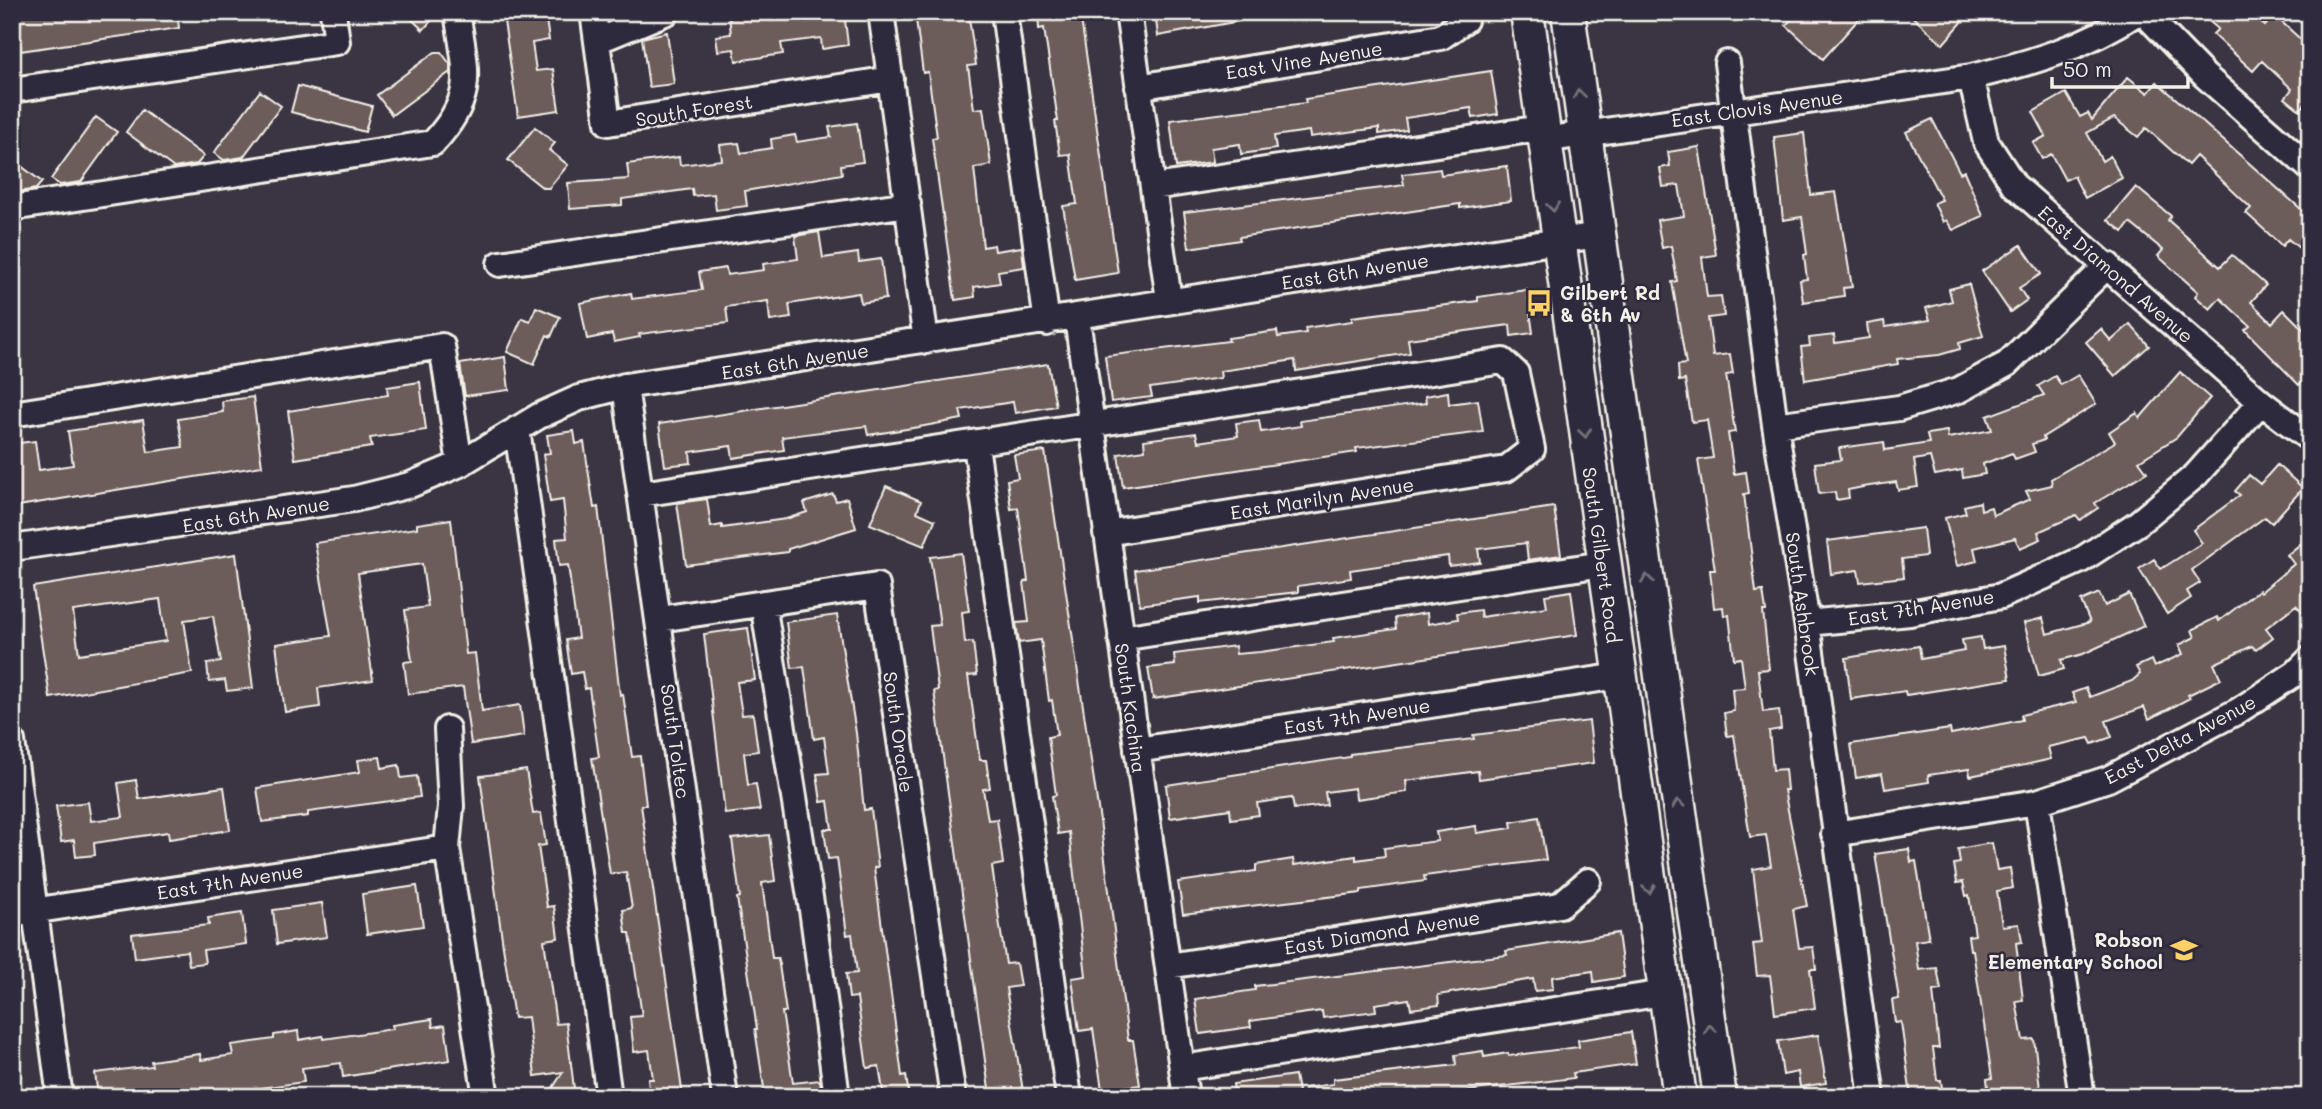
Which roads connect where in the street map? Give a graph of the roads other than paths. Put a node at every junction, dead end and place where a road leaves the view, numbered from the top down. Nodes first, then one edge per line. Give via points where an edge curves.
1 (333, 12) edge
2 (457, 12) edge
3 (593, 12) edge
4 (667, 12) edge
5 (881, 12) edge
6 (1004, 12) edge
7 (1128, 12) edge
8 (1527, 12) edge
9 (1568, 12) edge
10 (2138, 12) edge
11 (2143, 12) edge
12 (1464, 16) edge
13 (597, 41) junction
14 (1727, 63) dead end
15 (1970, 77) junction
16 (891, 79) junction
17 (1138, 87) junction
18 (12, 90) edge
19 (1733, 112) junction
20 (1585, 133) junction
21 (1543, 134) junction
22 (2310, 168) edge
23 (1154, 187) junction
24 (908, 204) junction
25 (12, 208) edge
26 (1598, 235) junction
27 (1558, 241) junction
28 (500, 264) dead end
29 (2108, 265) junction
30 (1169, 300) junction
31 (1077, 318) junction
32 (1047, 323) junction
33 (926, 341) junction
34 (625, 386) junction
35 (2261, 402) junction
36 (12, 414) edge
37 (1091, 424) junction
38 (1775, 425) junction
39 (517, 429) junction
40 (2310, 439) edge
41 (976, 445) junction
42 (460, 464) junction
43 (641, 494) junction
44 (1106, 533) junction
45 (12, 548) edge
46 (1603, 564) junction
47 (764, 603) junction
48 (660, 619) junction
49 (1807, 624) junction
50 (1121, 638) junction
51 (2310, 659) edge
52 (1619, 676) junction
53 (447, 729) dead end
54 (12, 741) edge
55 (1137, 750) junction
56 (2037, 802) junction
57 (1834, 834) junction
58 (447, 848) junction
59 (1588, 881) dead end
60 (24, 912) edge
61 (1168, 966) junction
62 (1664, 993) junction
63 (1182, 1068) junction
64 (60, 1097) edge
65 (486, 1097) edge
66 (609, 1097) edge
67 (725, 1097) edge
68 (837, 1097) edge
69 (953, 1097) edge
70 (1069, 1097) edge
71 (1186, 1097) edge
72 (1680, 1097) edge
73 (1720, 1097) edge
74 (1872, 1097) edge
75 (2082, 1097) edge

1 - 18 street via 338,42
2 - 25 street via 466,77 462,107 433,143
3 - 13 street, South Forest
4 - 13 street
5 - 16 street
6 - 32 street
7 - 17 street
8 - 21 main road, South Gilbert Road
20 -> 9 main road
10 - 15 street, East Clovis Avenue via 2066,52
11 - 22 street via 2205,76
12 - 17 street, East Vine Avenue via 1441,37
13 - 16 street, South Forest via 608,123
14 - 19 street, South Ashbrook
15 - 19 street, East Clovis Avenue
15 - 29 street, East Diamond Avenue via 1986,142 2014,185
16 - 24 street
17 - 23 street
19 - 20 street, East Clovis Avenue
19 - 38 street, South Ashbrook
20 - 21 street, East Clovis Avenue
20 - 26 main road
21 - 23 street, East Clovis Avenue
21 -> 27 main road, South Gilbert Road
23 - 30 street
24 - 28 street
24 - 33 street
26 - 27 street, East 6th Avenue
73 -> 26 main road
27 - 30 street, East 6th Avenue
27 -> 46 main road, South Gilbert Road
29 - 35 street, East Diamond Avenue
29 - 38 street via 2007,364 1959,390 1899,408
30 - 31 street, East 6th Avenue
31 - 32 street, East 6th Avenue
31 - 37 street, South Kachina
32 - 33 street, East 6th Avenue
33 - 34 street, East 6th Avenue
34 - 39 street, East 6th Avenue via 579,398
34 - 43 street, South Toltec
35 - 40 street, East Diamond Avenue
35 - 49 street, East 7th Avenue via 2196,475 2138,523 2081,560 2001,596 1910,613
36 - 42 street via 442,346
37 - 41 street
37 - 44 street, South Kachina
37 - 44 street, East Marilyn Avenue via 1503,361 1517,373 1532,449 1506,469
38 - 49 street, South Ashbrook
39 - 42 street, East 6th Avenue
39 - 66 street
41 - 43 street
41 - 70 street
42 - 45 street, East 6th Avenue via 410,485 354,499
43 - 48 street, South Toltec
44 - 50 street, South Kachina
46 - 50 street
46 - 52 main road, South Gilbert Road
47 - 48 street, South Oracle
47 - 68 street
47 - 69 street, South Oracle via 877,586
48 - 67 street, South Toltec
49 - 57 street, South Ashbrook
50 - 55 street, South Kachina
51 - 56 street, East Delta Avenue via 2238,711 2173,746 2108,779
52 - 55 street, East 7th Avenue
52 -> 62 main road, South Gilbert Road
53 - 58 street via 451,806
54 - 60 street
55 - 61 street, South Kachina
56 - 57 street, East Delta Avenue
56 - 75 street
57 - 74 street, South Ashbrook
58 - 60 street, East 7th Avenue
58 - 65 street
59 - 61 street, East Diamond Avenue via 1560,905
60 - 64 street
61 - 63 street, South Kachina
62 - 63 street
62 - 72 main road, South Gilbert Road
63 - 71 street, South Kachina

